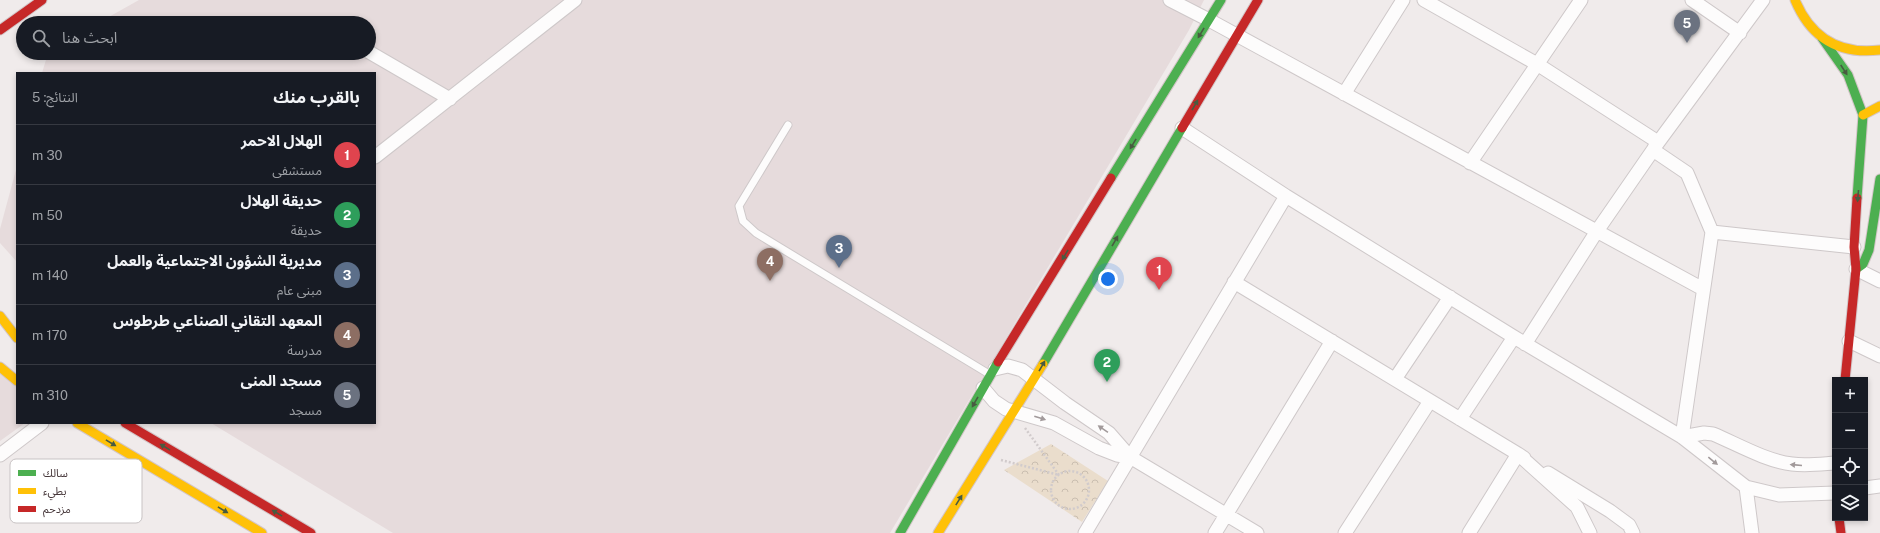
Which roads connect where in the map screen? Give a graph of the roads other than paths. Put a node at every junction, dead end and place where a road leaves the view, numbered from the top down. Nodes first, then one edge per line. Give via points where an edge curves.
1 (42, 0) edge
2 (575, 0) edge
3 (1170, 0) edge
4 (1221, 0) edge
5 (1258, 0) edge
6 (1403, 0) edge
7 (1424, 0) edge
8 (1581, 0) edge
9 (1692, 0) edge
10 (1763, 0) edge
11 (1787, 0) edge
12 (1796, 4) edge
13 (20, 16) edge
14 (16, 19) edge
15 (1209, 20) junction
16 (10, 23) junction
17 (0, 30) edge
18 (1740, 33) junction
19 (1236, 35) junction
20 (1822, 38) junction
21 (0, 42) edge
22 (1880, 50) edge
23 (376, 56) edge
24 (1536, 64) junction
25 (1344, 94) junction
26 (450, 99) junction
27 (1880, 106) edge
28 (1864, 114) junction
29 (1876, 119) dead end
30 (788, 125) dead end
31 (1182, 128) junction
32 (1655, 146) junction
33 (376, 156) edge
34 (1470, 162) junction
35 (1880, 179) edge
36 (1286, 196) junction
37 (1878, 202) edge
38 (1597, 231) junction
39 (1712, 232) junction
40 (1854, 247) junction
41 (1856, 269) junction
42 (1880, 281) edge
43 (1234, 282) junction
44 (1703, 289) junction
45 (1450, 297) junction
46 (0, 316) edge
47 (16, 337) edge
48 (1520, 340) junction
49 (1332, 341) junction
50 (1848, 341) junction
51 (1880, 356) edge
52 (0, 367) edge
53 (993, 372) junction
54 (1845, 377) edge
55 (1034, 379) junction
56 (1395, 379) junction
57 (16, 380) edge
58 (984, 388) junction
59 (1430, 401) junction
60 (1013, 412) junction
61 (1460, 419) junction
62 (41, 424) edge
63 (80, 424) edge
64 (127, 424) edge
65 (1682, 437) junction
66 (1518, 454) junction
67 (0, 455) edge
68 (1130, 457) junction
69 (138, 459) edge
70 (142, 461) edge
71 (1832, 463) edge
72 (1880, 486) edge
73 (1746, 487) junction
74 (1868, 488) edge
75 (1832, 493) edge
76 (1227, 515) junction
77 (1839, 521) edge
78 (262, 533) edge
79 (310, 533) edge
80 (900, 533) edge
81 (938, 533) edge
82 (1085, 533) edge
83 (1215, 533) edge
84 (1257, 533) edge
85 (1345, 533) edge
86 (1469, 533) edge
87 (1590, 533) edge
88 (1633, 533) edge
89 (1752, 533) edge
90 (1841, 533) edge

1 - 13 main road
2 - 26 street
3 - 15 street
4 - 15 main road
5 - 19 main road
6 - 25 street
7 - 24 street
8 - 24 street
9 - 18 street
10 - 18 street
11 - 12 main road
12 - 20 main road via 1812,30
14 - 16 main road
15 - 19 street
15 -> 53 main road
16 - 17 main road
16 - 21 main road
18 - 32 street
19 - 25 street
31 -> 19 main road
20 - 22 main road via 1837,47 1854,51
20 -> 28 main road via 1848,75
23 - 26 street
24 - 32 street
24 - 34 street
25 - 34 street
26 - 33 street
27 - 28 main road
28 - 29 main road
28 -> 40 main road
30 - 53 lane via 739,206 743,221 756,233
31 - 36 street
55 -> 31 main road
32 - 38 street
32 - 39 street via 1687,172
34 - 38 street
35 - 37 main road
36 - 43 street
36 - 45 street
37 - 41 main road via 1869,250 1865,260
38 - 44 street
38 - 48 street
39 - 40 street
39 - 44 street
40 - 41 main road
41 - 42 street
41 - 50 main road
43 - 49 street
43 - 68 street
44 - 65 street
45 - 48 street
45 - 56 street
46 - 47 main road
48 - 61 street
48 - 65 street
49 - 56 street
49 - 76 street
50 - 51 street
50 - 54 main road
52 - 57 main road
53 - 55 street via 1001,367 1015,367
53 - 58 main road
55 - 60 main road
68 -> 55 street via 1109,433
56 - 59 street
58 - 60 street via 994,401
58 -> 80 main road
59 - 61 street
59 - 85 street
60 -> 68 street via 1054,423 1099,448
81 -> 60 main road
61 - 66 street
62 - 67 street
63 -> 69 main road
79 -> 64 main road
71 -> 65 street via 1801,465 1776,461 1714,434
65 -> 73 street
66 - 86 street
66 - 87 street via 1577,507
66 - 88 street via 1610,511 1629,525
68 - 76 street
68 - 82 street
70 -> 78 main road
72 - 74 street
73 - 75 street via 1778,495
73 - 89 street
76 - 83 street
76 - 84 street
77 - 90 main road

